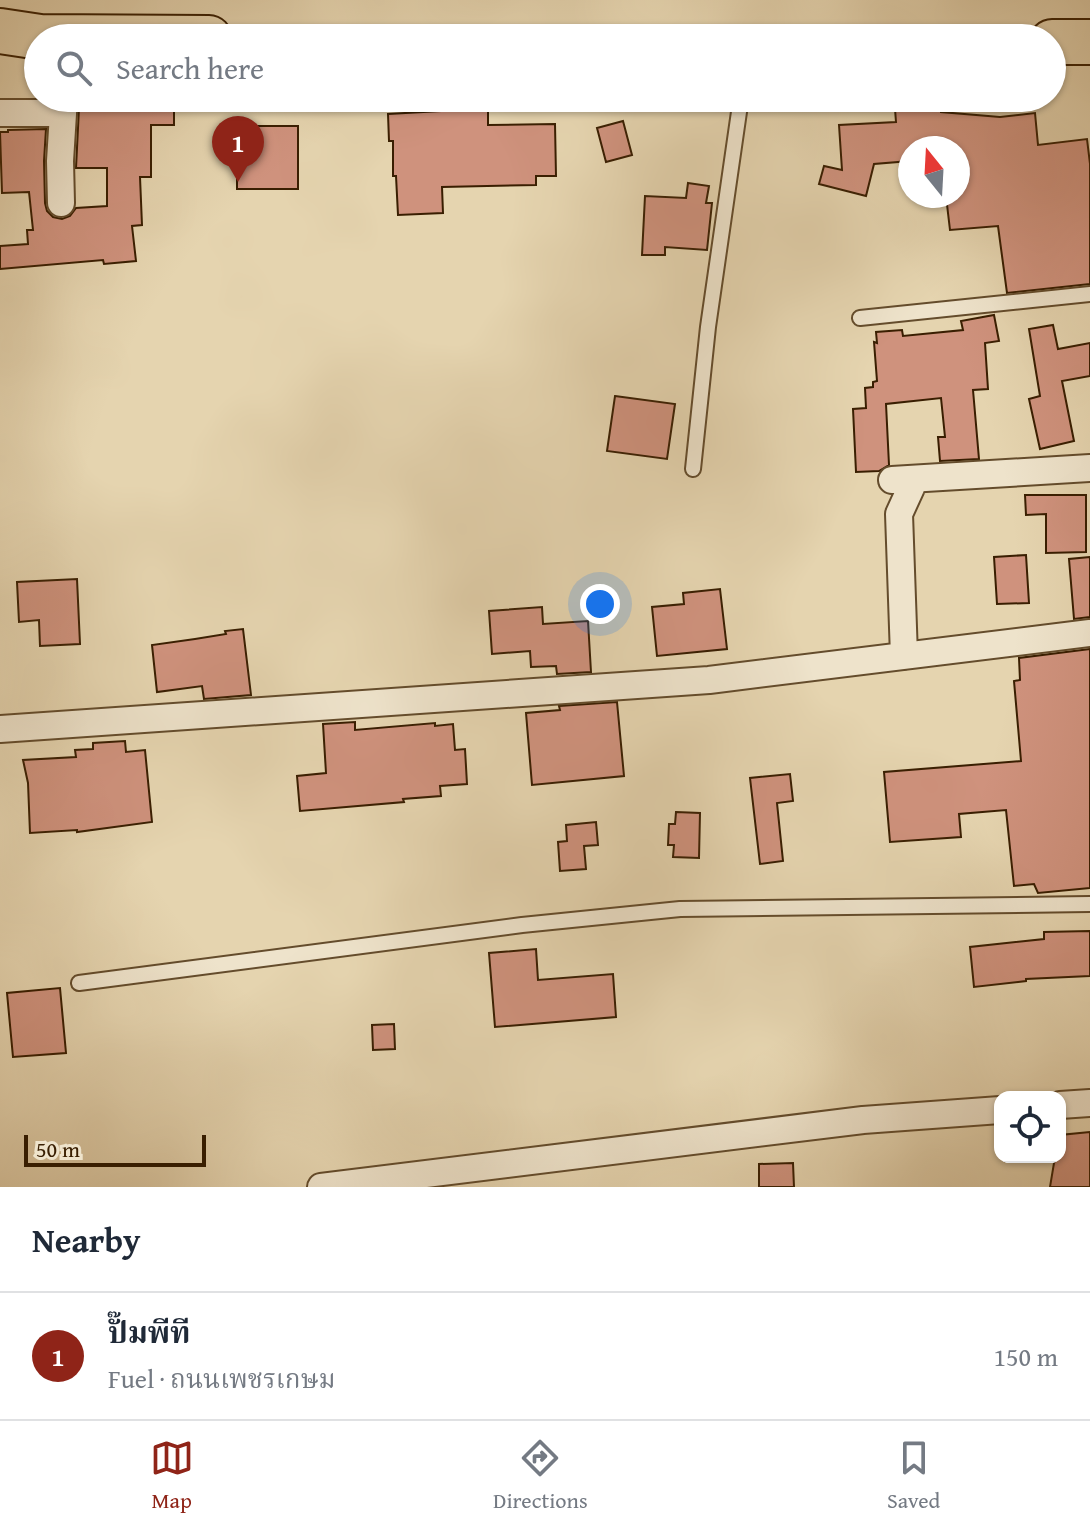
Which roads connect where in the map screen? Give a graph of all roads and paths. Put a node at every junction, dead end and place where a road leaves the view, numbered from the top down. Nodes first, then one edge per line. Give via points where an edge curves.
1 (0, 34) edge
2 (24, 36) edge
3 (1066, 42) edge
4 (1090, 42) edge
5 (24, 110) edge
6 (63, 112) edge
7 (739, 112) edge
8 (0, 113) edge
9 (61, 203) dead end
10 (1090, 294) edge
11 (860, 318) dead end
12 (1090, 468) edge
13 (693, 469) dead end
14 (1090, 633) edge
15 (904, 656) junction
16 (0, 729) edge
17 (1090, 904) edge
18 (79, 983) dead end
19 (1090, 1103) edge
20 (1066, 1105) edge
21 (994, 1110) edge
22 (321, 1187) edge

1 - 2 highway
3 - 4 highway
5 - 8 street
6 - 9 street
7 - 13 lane
10 - 11 lane
12 - 15 street via 903,480 899,514
14 - 15 street
15 - 16 street via 709,680
17 - 18 lane via 680,909
19 - 20 street
21 - 22 street via 863,1120

